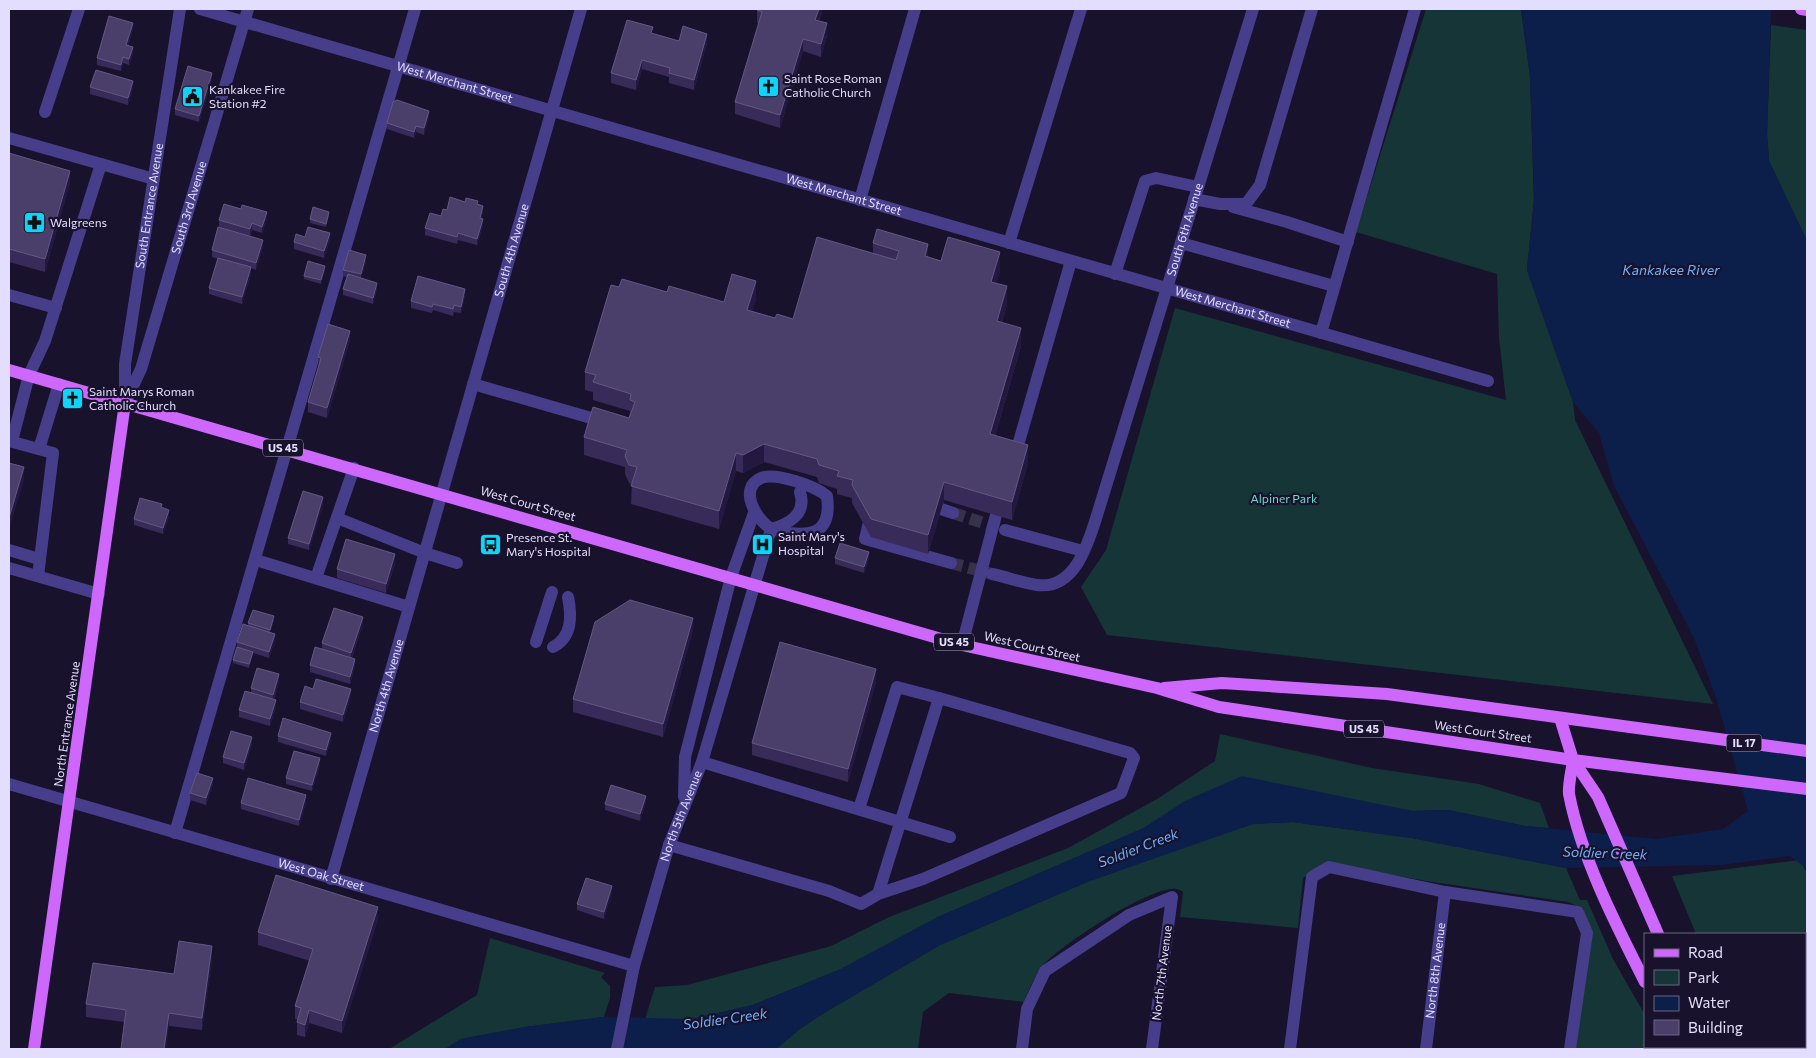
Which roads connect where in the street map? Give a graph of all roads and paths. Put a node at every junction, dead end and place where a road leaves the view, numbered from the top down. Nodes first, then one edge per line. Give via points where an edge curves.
1 (78, 9) edge
2 (180, 9) edge
3 (200, 9) edge
4 (248, 9) edge
5 (415, 9) edge
6 (581, 9) edge
7 (915, 9) edge
8 (1081, 9) edge
9 (1253, 9) edge
10 (1312, 9) edge
11 (1415, 9) edge
12 (1801, 9) edge
13 (1807, 10) edge
14 (244, 22) junction
15 (398, 66) junction
16 (551, 110) junction
17 (45, 112) dead end
18 (9, 138) edge
19 (101, 164) junction
20 (154, 179) junction
21 (1196, 193) junction
22 (860, 200) junction
23 (1220, 204) junction
24 (1181, 242) junction
25 (1348, 242) junction
26 (1010, 243) junction
27 (1071, 261) junction
28 (1115, 274) junction
29 (1334, 286) junction
30 (1167, 288) junction
31 (9, 295) edge
32 (56, 308) junction
33 (1321, 333) junction
34 (9, 370) edge
35 (29, 375) junction
36 (1488, 381) dead end
37 (59, 384) junction
38 (473, 384) junction
39 (125, 403) junction
40 (617, 426) edge
41 (10, 441) edge
42 (39, 449) junction
43 (288, 450) junction
44 (1014, 459) edge
45 (354, 468) junction
46 (800, 492) dead end
47 (442, 494) junction
48 (911, 499) edge
49 (873, 504) edge
50 (754, 513) junction
51 (953, 514) tunnel mouth
52 (996, 515) edge
53 (337, 518) junction
54 (771, 529) junction
55 (1005, 530) tunnel mouth
56 (9, 550) edge
57 (425, 553) junction
58 (1080, 556) junction
59 (40, 559) junction
60 (256, 560) junction
61 (457, 563) dead end
62 (951, 563) tunnel mouth
63 (9, 568) edge
64 (992, 574) tunnel mouth
65 (38, 576) junction
66 (316, 578) junction
67 (731, 578) junction
68 (754, 584) junction
69 (552, 592) dead end
70 (99, 594) junction
71 (568, 597) dead end
72 (409, 607) junction
73 (536, 642) dead end
74 (962, 645) junction
75 (552, 647) dead end
76 (1157, 688) junction
77 (939, 698) junction
78 (1560, 718) junction
79 (1807, 751) edge
80 (1573, 760) junction
81 (702, 762) junction
82 (9, 784) edge
83 (1807, 789) edge
84 (70, 802) junction
85 (683, 804) junction
86 (859, 809) junction
87 (900, 821) junction
88 (175, 833) junction
89 (950, 837) dead end
90 (670, 845) junction
91 (331, 879) junction
92 (1445, 892) junction
93 (878, 894) junction
94 (1656, 929) edge
95 (634, 966) junction
96 (1644, 980) edge
97 (34, 1049) edge
98 (617, 1049) edge
99 (1022, 1049) edge
100 (1152, 1049) edge
101 (1290, 1049) edge
102 (1426, 1049) edge
103 (1570, 1049) edge

1 - 17 street
2 - 20 street, South Entrance Avenue
3 - 14 street, West Merchant Street
4 - 14 street, South 3rd Avenue
5 - 15 street
6 - 16 street, South 4th Avenue
7 - 22 street
8 - 26 street
9 - 21 street, South 6th Avenue
10 - 23 street via 1260,185 1246,204
11 - 25 street
12 - 13 main road
14 - 15 street, West Merchant Street
14 - 39 street, South 3rd Avenue via 141,368
15 - 16 street, West Merchant Street
15 - 43 street
16 - 22 street, West Merchant Street
16 - 38 street, South 4th Avenue
18 - 19 street
19 - 20 street
19 - 32 street
20 - 39 street, South Entrance Avenue via 125,364
21 - 23 street
21 - 24 street, South 6th Avenue
21 - 28 street via 1156,178 1145,181
22 - 26 street, West Merchant Street
23 - 25 street
24 - 29 street
24 - 30 street, South 6th Avenue
25 - 29 street
26 - 27 street, West Merchant Street
27 - 28 street, West Merchant Street
27 - 44 street
28 - 30 street, West Merchant Street
29 - 33 street
30 - 33 street, West Merchant Street
30 - 58 street, South 6th Avenue via 1095,520
31 - 32 street
32 - 35 street
33 - 36 street, West Merchant Street
34 - 35 main road, West Court Street / US 45
35 - 37 main road, West Court Street / US 45
35 - 41 street
37 - 39 main road, West Court Street / US 45
37 - 42 street
38 - 40 street
38 - 47 street, South 4th Avenue
39 - 43 main road, West Court Street / US 45
39 - 70 main road, North Entrance Avenue
41 - 42 street
42 - 59 street via 53,453
43 - 45 main road, West Court Street / US 45
43 - 60 street
45 - 47 main road, West Court Street / US 45
45 - 53 street
46 - 54 street via 802,505 798,514 786,525
47 - 57 street, North 4th Avenue
47 - 67 main road, West Court Street / US 45
48 - 51 street
49 - 62 street via 865,540
50 - 54 street
50 - 54 street via 750,501 752,488 759,479 772,476 817,488 827,496 828,516 816,532 804,535
50 - 67 street
52 - 74 street
53 - 57 street
53 - 66 street
54 - 68 street, North 5th Avenue
55 - 58 street
56 - 59 street
57 - 61 street
57 - 72 street, North 4th Avenue
58 - 64 street via 1070,574 1055,585 1037,585
59 - 65 street
60 - 66 street
60 - 88 street
63 - 65 street
65 - 70 street
66 - 72 street
67 - 68 main road, West Court Street / US 45
67 - 85 street via 686,757
68 - 74 main road, West Court Street / US 45
68 - 81 street, North 5th Avenue
69 - 73 street
70 - 84 main road, North Entrance Avenue
71 - 75 street via 571,613 568,632 562,642
72 - 91 street, North 4th Avenue
74 - 76 main road, West Court Street / US 45
76 - 78 main road, West Court Street / US 45 via 1222,683 1386,694
76 - 80 main road, West Court Street / US 45 via 1220,707
77 - 86 street via 897,687
77 - 87 street
77 - 93 street via 1130,753 1134,758 1132,766 1121,793 923,879
78 - 79 main road, West Court Street / IL 17
78 - 80 main road
80 - 83 main road, West Court Street
80 - 94 main road via 1598,797
80 - 96 main road via 1569,792 1583,842 1613,918
81 - 85 street, North 5th Avenue
81 - 86 street
82 - 84 street, West Oak Street
84 - 88 street, West Oak Street
84 - 97 main road, North Entrance Avenue
85 - 90 street, North 5th Avenue
86 - 87 street
87 - 89 street
87 - 93 street
88 - 91 street, West Oak Street
90 - 93 street via 829,891 861,904
90 - 95 street, North 5th Avenue
91 - 95 street, West Oak Street
92 - 101 street via 1329,868 1312,877
92 - 102 street, North 8th Avenue
92 - 103 street via 1578,912 1587,933
95 - 98 street, North 5th Avenue
99 - 100 street, North 7th Avenue via 1027,1009 1045,971 1129,915 1172,897

